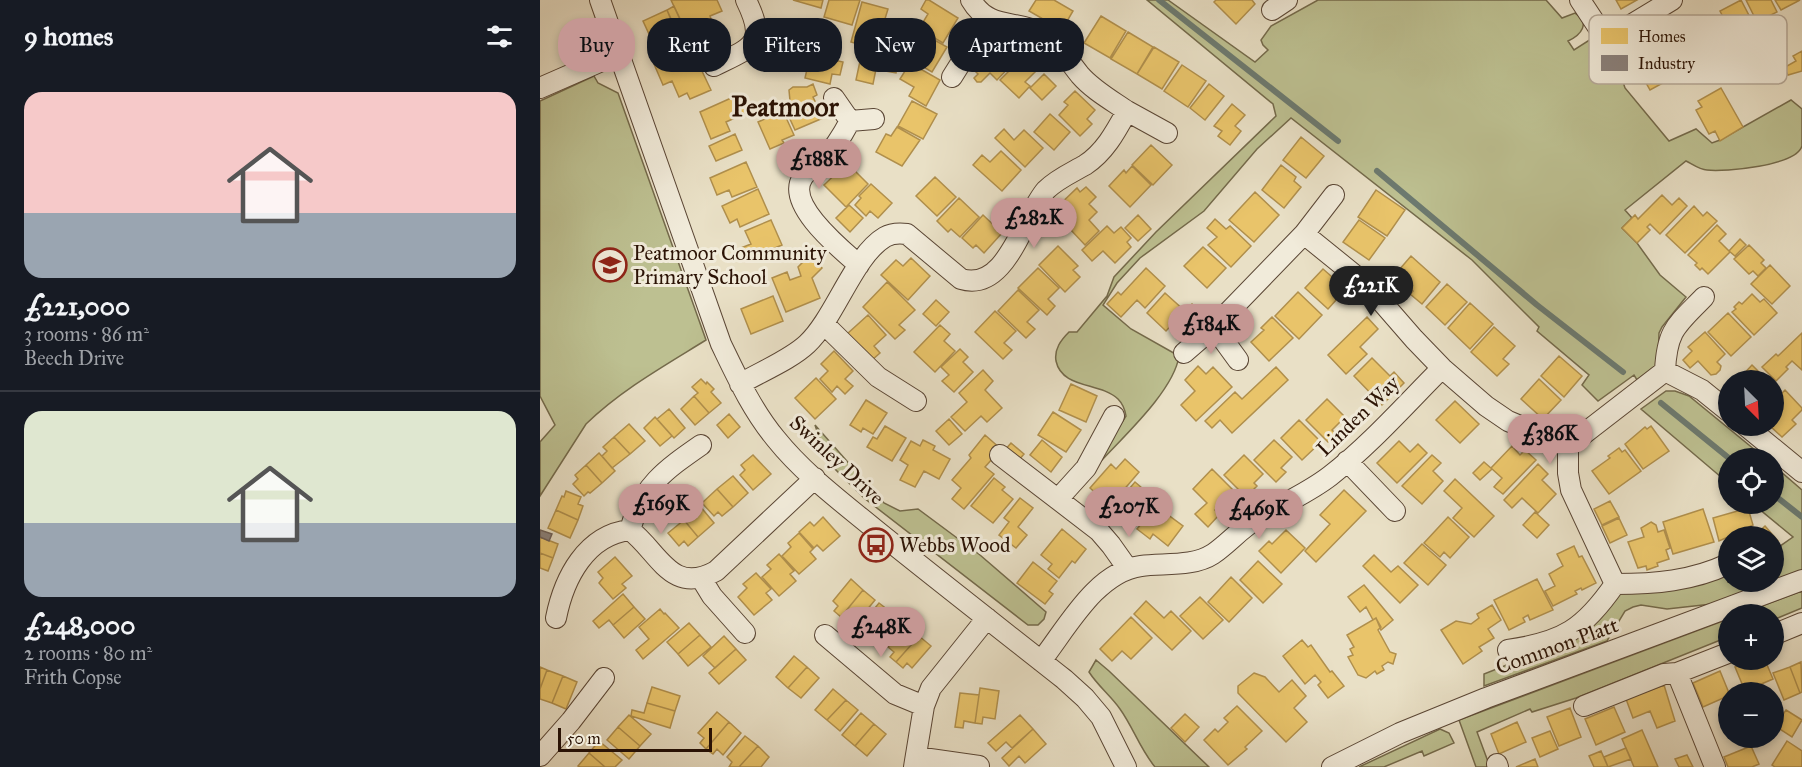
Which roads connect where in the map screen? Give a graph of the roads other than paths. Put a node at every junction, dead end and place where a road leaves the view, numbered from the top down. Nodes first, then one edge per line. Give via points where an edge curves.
1 (600, 0) edge
2 (746, 0) edge
3 (971, 0) edge
4 (1672, 0) edge
5 (1647, 15) edge
6 (607, 18) edge
7 (989, 18) edge
8 (731, 58) edge
9 (577, 72) edge
10 (627, 72) edge
11 (955, 72) edge
12 (1079, 72) edge
13 (952, 77) dead end
14 (540, 88) edge
15 (834, 98) dead end
16 (1127, 111) junction
17 (874, 119) dead end
18 (850, 121) junction
19 (1167, 133) dead end
20 (1334, 195) dead end
21 (1304, 234) junction
22 (859, 265) junction
23 (1704, 297) dead end
24 (824, 324) junction
25 (1214, 327) junction
26 (1184, 353) dead end
27 (1238, 360) dead end
28 (1443, 368) junction
29 (1665, 371) junction
30 (740, 384) junction
31 (916, 401) dead end
32 (1718, 403) edge
33 (1114, 416) dead end
34 (1760, 436) edge
35 (701, 445) dead end
36 (1568, 446) junction
37 (1000, 455) dead end
38 (1347, 461) junction
39 (1800, 466) edge
40 (814, 478) junction
41 (1058, 498) junction
42 (1395, 511) dead end
43 (630, 530) junction
44 (1718, 568) edge
45 (1128, 569) junction
46 (701, 578) junction
47 (1802, 580) edge
48 (1615, 584) junction
49 (556, 618) dead end
50 (987, 618) junction
51 (1802, 624) edge
52 (1784, 631) edge
53 (745, 633) dead end
54 (825, 635) dead end
55 (1508, 650) dead end
56 (1718, 657) edge
57 (1041, 661) junction
58 (1677, 673) junction
59 (604, 678) dead end
60 (924, 706) junction
61 (1584, 706) dead end
62 (544, 744) edge
63 (915, 762) edge
64 (979, 766) edge
65 (1125, 767) edge
66 (1332, 767) edge
67 (1715, 767) edge

1 - 6 street, Swinley Drive
2 - 8 street via 757,35 754,42
3 - 7 street
4 - 5 street
9 - 14 street
10 - 30 street, Swinley Drive via 721,344
11 - 13 street
12 - 16 street via 1089,84
15 - 18 street
16 - 19 street
16 - 22 street via 1098,154 1044,193 1011,252 988,277 979,282 961,279 907,234 897,233 885,237
17 - 18 street
18 - 22 street via 831,150 801,178 800,188 806,209 818,226
20 - 21 street
21 - 25 street
21 - 28 street via 1367,285
22 - 24 street
23 - 29 street via 1674,328
24 - 30 street via 806,346
24 - 31 street via 878,377
25 - 26 street
25 - 27 street
28 - 36 street via 1496,413
28 - 38 street, Linden Way
29 - 32 street
29 - 36 street
30 - 40 street, Swinley Drive via 776,439
33 - 41 street via 1086,468
34 - 39 street
35 - 43 street via 654,482
36 - 48 street via 1571,490
37 - 41 street
38 - 42 street
38 - 45 street, Linden Way via 1312,489 1260,517 1211,555
40 - 46 street via 716,571
40 - 50 street, Swinley Drive
41 - 45 street via 1099,531
43 - 46 street via 667,570
43 - 49 street via 603,538 585,553 561,595
44 - 48 street via 1690,578
45 - 57 street, Linden Way via 1114,575 1092,595
46 - 53 street
47 - 66 street, Common Platt via 1486,698 1400,733
48 - 55 street via 1587,620 1556,638
50 - 57 street, Swinley Drive
50 - 60 street via 931,688
51 - 52 street
54 - 60 street via 895,694
56 - 58 street
57 - 65 street, Swinley Drive via 1094,708
58 - 61 street via 1664,674
58 - 67 street
59 - 62 street via 571,721
60 - 63 street
63 - 64 street

